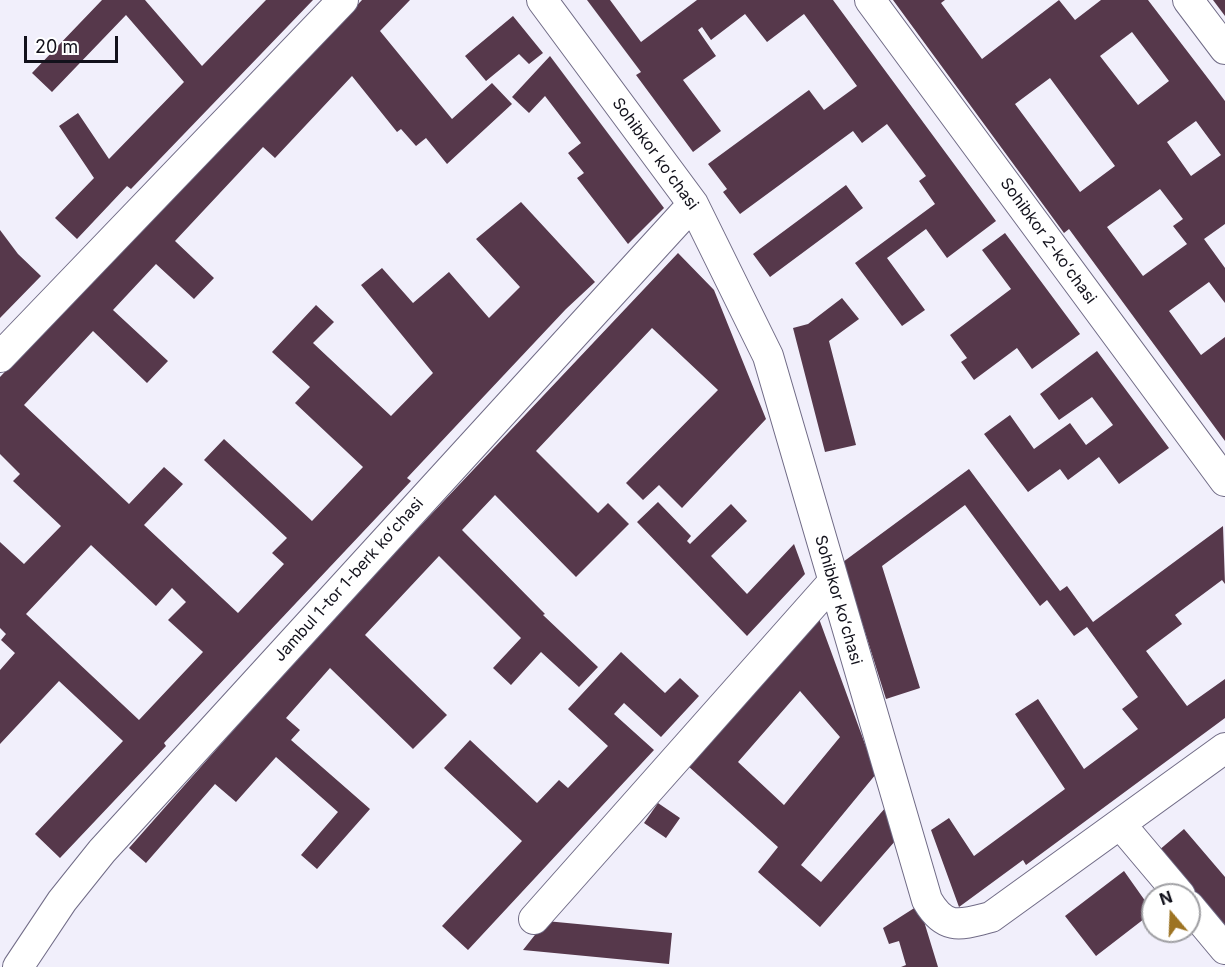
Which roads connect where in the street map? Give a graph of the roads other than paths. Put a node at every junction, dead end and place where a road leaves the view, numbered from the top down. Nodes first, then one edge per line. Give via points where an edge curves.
1 (343, 0) edge
2 (542, 0) edge
3 (870, 0) edge
4 (1188, 0) edge
5 (1225, 49) edge
6 (693, 204) junction
7 (0, 357) edge
8 (1225, 481) edge
9 (832, 582) junction
10 (1225, 748) edge
11 (1121, 825) junction
12 (1170, 883) edge
13 (534, 919) dead end
14 (1201, 920) edge
15 (1225, 949) edge
16 (18, 967) edge

1 - 7 street
2 - 6 street, Sohibkor koʻchasi
3 - 8 street, Sohibkor 2-koʻchasi
4 - 5 street
6 - 9 street, Sohibkor koʻchasi via 768,356
6 - 16 street, Jambul 1-tor 1-berk koʻchasi via 102,851 62,901
9 - 11 street, Sohibkor koʻchasi via 927,900 944,922 965,924 991,917
9 - 13 street
10 - 11 street, Sohibkor koʻchasi
11 - 12 street
14 - 15 street

